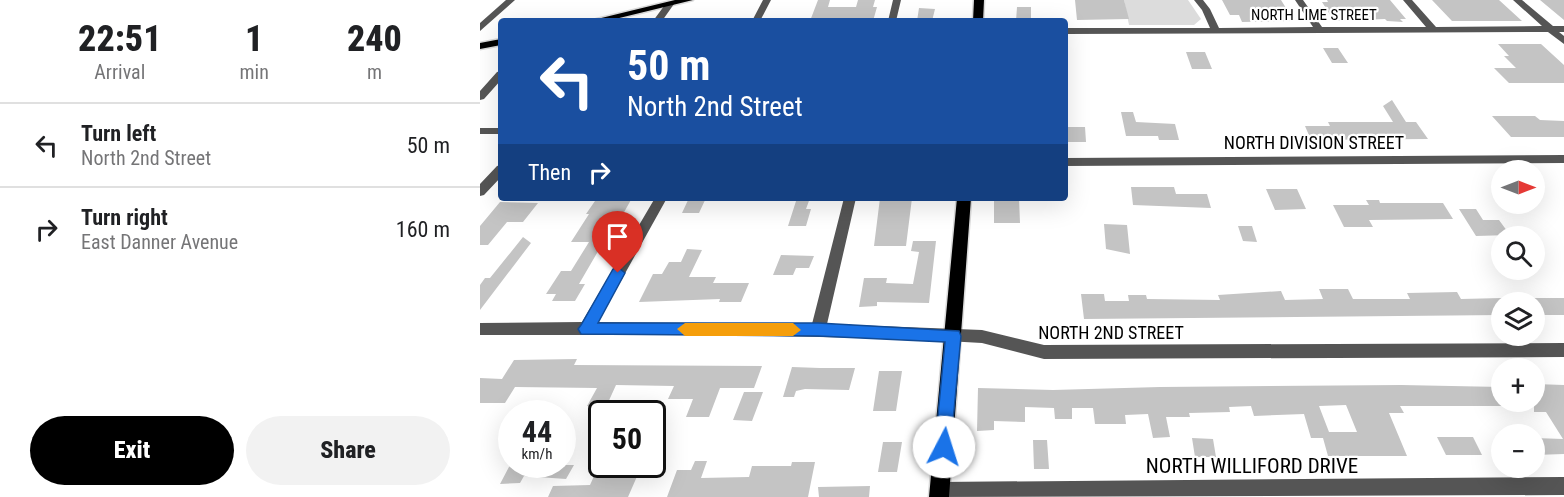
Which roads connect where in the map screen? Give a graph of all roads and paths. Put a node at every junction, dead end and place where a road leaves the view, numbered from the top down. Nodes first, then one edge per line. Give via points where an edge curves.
1 (511, 0) edge
2 (688, 0) edge
3 (767, 0) edge
4 (897, 0) edge
5 (979, 0) edge
6 (1198, 0) edge
7 (1299, 0) edge
8 (1407, 0) edge
9 (1517, 0) edge
10 (670, 4) junction
11 (610, 18) edge
12 (659, 18) edge
13 (758, 18) edge
14 (893, 18) edge
15 (978, 18) edge
16 (480, 28) edge
17 (1433, 29) junction
18 (1550, 29) junction
19 (1564, 29) edge
20 (1216, 30) junction
21 (1319, 30) junction
22 (1068, 31) edge
23 (1564, 41) edge
24 (498, 43) edge
25 (480, 46) edge
26 (498, 77) edge
27 (480, 97) edge
28 (480, 131) edge
29 (498, 131) edge
30 (1564, 159) edge
31 (1068, 162) edge
32 (498, 172) edge
33 (480, 192) edge
34 (659, 201) edge
35 (849, 201) edge
36 (964, 201) edge
37 (480, 329) edge
38 (586, 329) junction
39 (818, 330) junction
40 (953, 336) junction
41 (1564, 350) edge
42 (1564, 486) edge
43 (1347, 492) edge
44 (939, 494) edge

1 - 16 street
2 - 10 main road
3 - 13 street
4 - 14 street
5 - 15 main road
6 - 20 street
7 - 21 street
8 - 17 street
9 - 18 street
10 - 11 main road
10 - 12 street
17 - 18 street, NORTH LIME STREET
17 - 21 street, NORTH LIME STREET
18 - 19 street, NORTH LIME STREET
18 - 23 street
20 - 21 street, NORTH LIME STREET
20 - 22 street, NORTH LIME STREET
24 - 25 main road
26 - 27 street
28 - 29 street
30 - 31 street, NORTH DIVISION STREET
32 - 33 street
34 - 38 street
35 - 39 street
36 - 40 main road
37 - 38 street, NORTH 2ND STREET
38 - 39 street, NORTH 2ND STREET
39 - 40 street, NORTH 2ND STREET
40 - 41 street, NORTH 2ND STREET via 974,336 1044,352
40 - 44 main road
42 - 43 street, NORTH WILLIFORD DRIVE
43 - 44 street, NORTH WILLIFORD DRIVE

